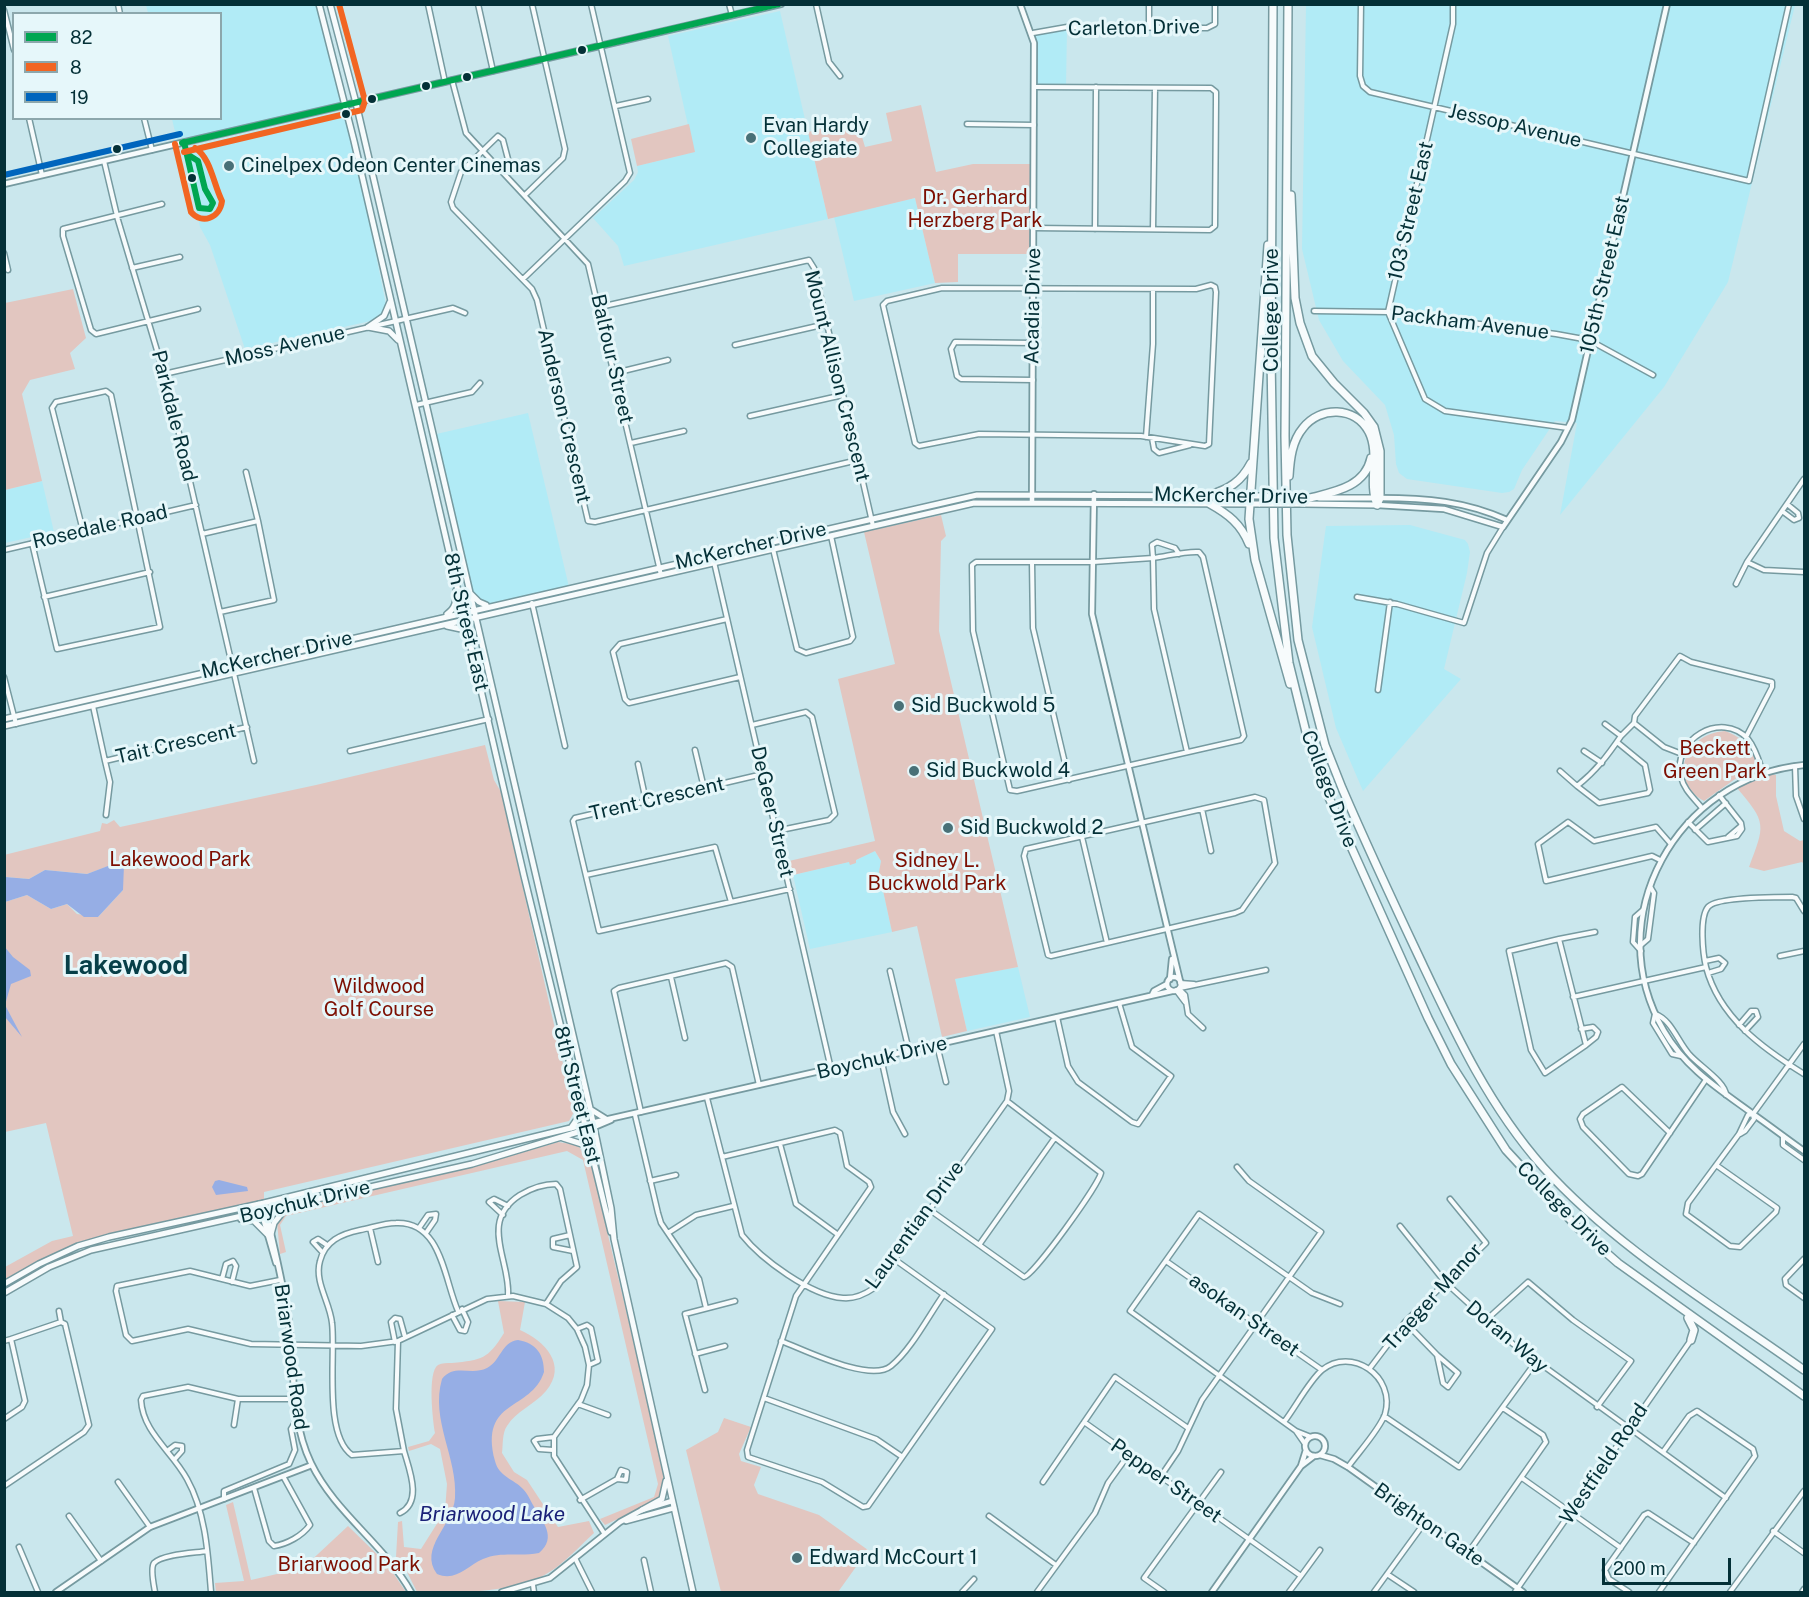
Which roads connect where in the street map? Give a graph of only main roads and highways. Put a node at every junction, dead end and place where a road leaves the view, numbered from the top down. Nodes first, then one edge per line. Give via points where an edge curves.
1 (319, 4) edge
2 (330, 4) edge
3 (1273, 4) edge
4 (1288, 4) edge
5 (1288, 160) junction
6 (1272, 198) junction
7 (391, 300) junction
8 (401, 344) junction
9 (1373, 450) junction
10 (1252, 461) junction
11 (1210, 495) junction
12 (1250, 500) junction
13 (1306, 500) junction
14 (1377, 500) junction
15 (1210, 504) junction
16 (1287, 535) junction
17 (1255, 560) junction
18 (455, 574) junction
19 (468, 590) junction
20 (488, 605) junction
21 (474, 609) junction
22 (463, 611) junction
23 (492, 614) junction
24 (443, 616) junction
25 (476, 618) junction
26 (465, 620) junction
27 (439, 626) junction
28 (481, 637) junction
29 (471, 640) junction
30 (4, 718) edge
31 (4, 726) edge
32 (1308, 740) junction
33 (590, 1108) junction
34 (582, 1112) junction
35 (609, 1120) road end
36 (592, 1125) junction
37 (585, 1127) junction
38 (571, 1128) junction
39 (562, 1138) junction
40 (591, 1155) junction
41 (290, 1205) junction
42 (228, 1220) junction
43 (614, 1239) junction
44 (4, 1284) edge
45 (4, 1293) edge
46 (1675, 1306) junction
47 (1691, 1340) road end
48 (1804, 1370) edge
49 (1804, 1396) edge
50 (664, 1462) junction
51 (642, 1510) road end
52 (693, 1593) edge

1 - 7 main road, 8th Street East
2 - 19 main road, 8th Street East
3 - 6 highway, College Drive
4 - 5 highway, College Drive
5 - 14 highway via 1294,298 1300,323 1312,356 1374,428 1380,452
5 - 16 highway, College Drive
6 - 10 highway
6 - 32 highway, College Drive via 1274,538 1283,631
7 - 8 main road, 8th Street East
7 - 8 main road via 384,316 368,327 389,331
8 - 18 main road, 8th Street East
9 - 13 highway via 1369,466 1354,482
9 - 14 highway
9 - 16 highway via 1365,427 1345,412 1322,413 1302,428 1290,463
10 - 11 highway via 1240,480
10 - 12 highway
11 - 12 main road, McKercher Drive
11 - 20 main road, McKercher Drive via 977,495
12 - 13 main road, McKercher Drive, bridge via 1261,496
12 - 13 main road, McKercher Drive, bridge via 1260,504
12 - 15 main road, McKercher Drive
12 - 17 highway
13 - 14 main road, McKercher Drive
15 - 17 highway via 1233,518 1244,531
15 - 23 main road, McKercher Drive via 974,503
16 - 48 highway, College Drive via 1298,640 1308,685 1338,777 1480,1082 1544,1168 1611,1231
17 - 32 highway
18 - 22 main road, 8th Street East
18 - 24 main road via 456,602 453,610
19 - 20 main road
19 - 21 main road, 8th Street East
20 - 21 main road, McKercher Drive
21 - 22 main road, McKercher Drive
21 - 25 main road, 8th Street East
22 - 24 main road, McKercher Drive
22 - 26 main road, 8th Street East
23 - 25 main road, McKercher Drive
23 - 28 main road via 482,625
24 - 30 main road, McKercher Drive
25 - 26 main road, McKercher Drive
25 - 28 main road, 8th Street East
26 - 27 main road, McKercher Drive
26 - 29 main road, 8th Street East
27 - 29 main road via 459,629
27 - 31 main road, McKercher Drive
28 - 33 main road, 8th Street East
29 - 34 main road, 8th Street East
32 - 46 highway, College Drive via 1363,875 1451,1064 1506,1150 1578,1228
33 - 35 main road
33 - 36 main road, 8th Street East
34 - 37 main road, 8th Street East
34 - 38 main road
36 - 37 main road, Boychuk Drive
36 - 43 main road, 8th Street East
37 - 38 main road, Boychuk Drive
37 - 39 main road, Boychuk Drive
37 - 40 main road, 8th Street East
38 - 44 main road, Boychuk Drive via 78,1246
39 - 40 main road via 585,1145
39 - 41 main road, Boychuk Drive via 472,1164
40 - 43 main road, 8th Street East
41 - 42 main road, Boychuk Drive
41 - 42 main road via 278,1215 269,1235 251,1220
42 - 45 main road, Boychuk Drive via 73,1256
43 - 50 main road, 8th Street East
46 - 47 highway via 1693,1324
46 - 49 highway, College Drive
50 - 51 main road via 664,1494 657,1503
50 - 52 main road, 8th Street East

